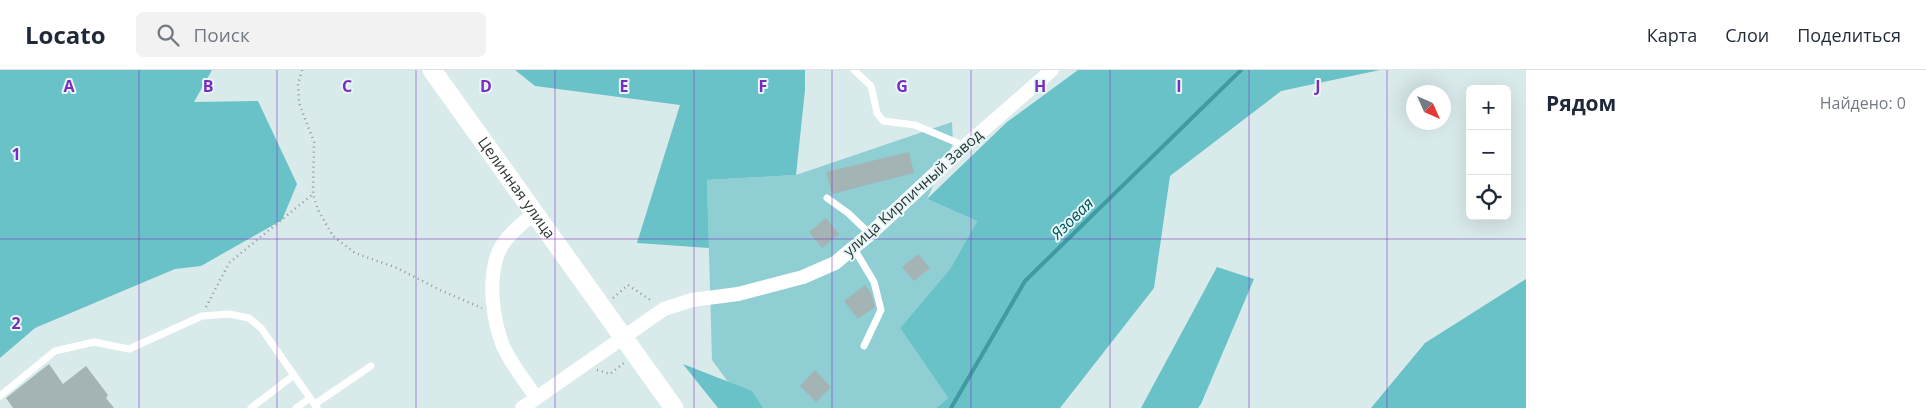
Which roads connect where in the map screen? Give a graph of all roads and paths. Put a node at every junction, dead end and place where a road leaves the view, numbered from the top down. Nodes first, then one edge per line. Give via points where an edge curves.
1 (302, 70) edge
2 (432, 70) edge
3 (854, 70) edge
4 (1052, 70) edge
5 (965, 146) junction
6 (313, 194) junction
7 (827, 198) dead end
8 (535, 213) junction
9 (870, 234) junction
10 (853, 247) junction
11 (607, 302) junction
12 (664, 310) junction
13 (202, 316) junction
14 (494, 318) junction
15 (864, 346) dead end
16 (630, 358) junction
17 (371, 366) dead end
18 (582, 367) junction
19 (294, 375) junction
20 (0, 396) edge
21 (310, 398) junction
22 (538, 403) edge
23 (316, 406) edge
24 (251, 408) edge
25 (296, 408) edge
26 (522, 408) edge
27 (674, 408) edge

1 - 6 path via 298,84 299,103 314,142
2 - 8 main road, Целинная улица
3 - 5 lane via 872,86 883,121 916,125
4 - 5 street, улица Кирпичный Завод
5 - 9 street, улица Кирпичный Завод
6 - 13 path via 230,262
6 - 14 path via 332,236 355,253 397,268 482,308
7 - 9 lane
8 - 11 main road, Целинная улица
8 - 14 street via 514,230 497,254
9 - 10 street, улица Кирпичный Завод
10 - 12 street, улица Кирпичный Завод via 835,262 803,277 738,294 692,300
10 - 15 lane via 874,282 881,310
11 - 12 path via 628,285
11 - 16 main road, Целинная улица
12 - 18 street, улица Кирпичный Завод
13 - 19 lane via 229,314 249,318 261,328
13 - 20 lane via 129,349 94,342 55,351
14 - 22 street via 504,348
16 - 18 path via 610,374
16 - 27 main road, Целинная улица
17 - 23 lane
18 - 22 street, улица Кирпичный Завод
19 - 21 lane
19 - 24 lane
21 - 23 lane
21 - 25 lane
22 - 26 street, улица Кирпичный Завод

